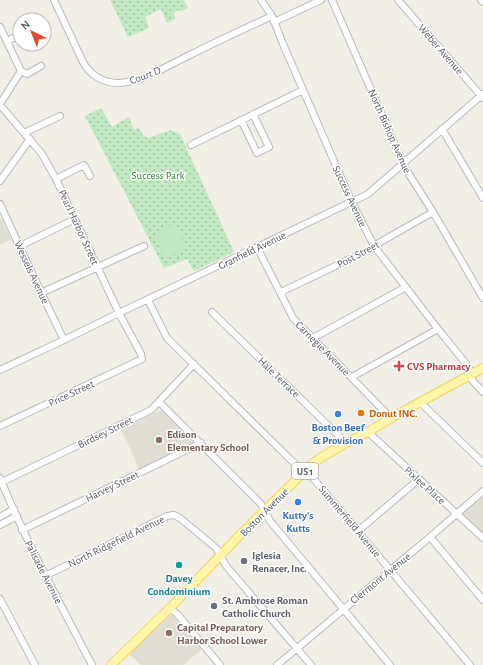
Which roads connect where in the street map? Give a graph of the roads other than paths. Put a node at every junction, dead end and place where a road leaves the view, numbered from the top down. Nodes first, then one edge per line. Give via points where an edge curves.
1 (54, 0) edge
2 (261, 0) edge
3 (321, 0) edge
4 (332, 0) edge
5 (398, 0) edge
6 (481, 0) edge
7 (483, 2) edge
8 (273, 19) junction
9 (0, 27) edge
10 (12, 39) edge
11 (7, 41) junction
12 (41, 66) dead end
13 (21, 71) junction
14 (303, 90) junction
15 (482, 96) edge
16 (0, 105) edge
17 (253, 114) junction
18 (60, 116) dead end
19 (241, 120) junction
20 (442, 129) junction
21 (24, 133) junction
22 (30, 139) junction
23 (191, 145) dead end
24 (403, 164) junction
25 (90, 176) dead end
26 (56, 179) junction
27 (0, 181) edge
28 (483, 198) edge
29 (352, 202) junction
30 (0, 204) edge
31 (433, 212) junction
32 (75, 219) junction
33 (20, 246) junction
34 (144, 246) dead end
35 (374, 246) junction
36 (258, 247) junction
37 (98, 266) junction
38 (406, 287) junction
39 (280, 292) junction
40 (41, 293) junction
41 (483, 298) edge
42 (148, 300) junction
43 (212, 312) dead end
44 (119, 313) junction
45 (438, 329) junction
46 (313, 338) junction
47 (64, 340) junction
48 (142, 359) joint
49 (194, 364) junction
50 (483, 368) edge
51 (0, 370) edge
52 (471, 374) junction
53 (352, 377) junction
54 (483, 392) edge
55 (159, 402) junction
56 (420, 402) junction
57 (392, 418) junction
58 (0, 426) edge
59 (368, 432) junction
60 (201, 443) junction
61 (346, 443) junction
62 (483, 463) edge
63 (304, 471) junction
64 (419, 479) junction
65 (1, 480) edge
66 (483, 491) edge
67 (14, 509) junction
68 (265, 511) junction
69 (457, 514) junction
70 (17, 516) junction
71 (0, 517) edge
72 (0, 525) edge
73 (22, 530) junction
74 (358, 531) junction
75 (430, 537) junction
76 (483, 538) edge
77 (221, 556) junction
78 (391, 570) junction
79 (45, 576) junction
80 (0, 598) edge
81 (483, 600) edge
82 (170, 608) junction
83 (344, 609) junction
84 (297, 648) junction
85 (35, 665) edge
86 (92, 665) edge
87 (111, 665) edge
88 (220, 665) edge
89 (277, 665) edge
90 (311, 665) edge
91 (390, 665) edge
92 (470, 665) edge

1 - 8 street, Court D via 87,69 98,78 112,83 146,77
2 - 8 street, Success Avenue
3 - 8 street, Court D
4 - 24 street, North Bishop Avenue
5 - 15 street, Weber Avenue
6 - 7 street
8 - 14 street, Success Avenue
9 - 11 street
10 - 11 street
11 - 13 street
12 - 13 street via 27,74
13 - 16 street
14 - 17 street
14 - 29 street, Success Avenue
15 - 20 street, Granfield Avenue
16 - 21 street, Pearl Harbor Street
17 - 19 street
17 - 19 street via 269,147 258,153
18 - 21 street
19 - 23 street
20 - 24 street, Granfield Avenue
20 - 28 street
21 - 22 street, Pearl Harbor Street
22 - 26 street, Pearl Harbor Street
22 - 27 street
24 - 29 street, Granfield Avenue via 368,194
24 - 31 street, North Bishop Avenue
25 - 26 street via 84,165
26 - 32 street, Pearl Harbor Street
29 - 35 street, Success Avenue
29 - 36 street, Granfield Avenue
30 - 33 street, Wessels Avenue
31 - 35 street, Post Street
31 - 41 street, North Bishop Avenue
32 - 33 street
32 - 37 street, Pearl Harbor Street
33 - 40 street, Wessels Avenue
34 - 37 street
35 - 38 street, Success Avenue
35 - 39 street, Post Street
36 - 39 street, Carnegie Avenue
36 - 42 street, Granfield Avenue
37 - 40 street
37 - 44 street, Pearl Harbor Street
38 - 45 street, Success Avenue
38 - 46 street
39 - 46 street, Carnegie Avenue via 293,318
40 - 47 street, Wessels Avenue
42 - 44 street, Granfield Avenue
42 - 49 street, Summerfield Avenue via 167,338
43 - 61 street, Hale Terrace
44 - 47 street, Granfield Avenue
44 - 48 street, Pearl Harbor Street
45 - 52 street, Success Avenue via 468,365
45 - 53 street
46 - 53 street, Carnegie Avenue
47 - 51 street, Granfield Avenue
48 - 58 street, Price Street
49 - 55 street, Birdsey Street
49 - 63 street, Summerfield Avenue via 297,467
50 - 52 main road, Boston Avenue / US 1
52 - 54 street, Success Avenue via 474,383
52 - 56 main road, Boston Avenue / US 1
53 - 57 street, Carnegie Avenue
55 - 60 street
55 - 65 street, Birdsey Street via 151,410
56 - 57 main road, Boston Avenue / US 1
56 - 62 street
57 - 59 main road, Boston Avenue / US 1
59 - 61 main road, Boston Avenue / US 1
59 - 64 street, Pixlee Place
60 - 68 street via 258,500
60 - 73 street, Harvey Street
61 - 63 main road, Boston Avenue / US 1
63 - 68 main road, Boston Avenue / US 1
63 - 74 street, Summerfield Avenue
64 - 69 street, Pixlee Place
64 - 74 street
65 - 67 street, Palisade Avenue
66 - 69 street, Clermont Avenue
67 - 70 street, Palisade Avenue
67 - 71 street
68 - 77 main road, Boston Avenue / US 1
68 - 83 street via 270,521
69 - 75 street, Clermont Avenue
69 - 76 street, Pixlee Place
70 - 72 street
70 - 73 street, Palisade Avenue
73 - 79 street, Palisade Avenue
74 - 78 street, Summerfield Avenue
75 - 78 street, Clermont Avenue
75 - 81 street
77 - 79 street, North Ridgefield Avenue via 216,548 174,515 167,516
77 - 82 main road, Boston Avenue / US 1
77 - 84 street via 227,567
78 - 83 street, Clermont Avenue
78 - 92 street, Summerfield Avenue
79 - 86 street, Palisade Avenue
80 - 85 street
82 - 87 main road, Boston Avenue / US 1
82 - 88 street
83 - 84 street, Clermont Avenue
83 - 91 street
84 - 89 street, Clermont Avenue
84 - 90 street

